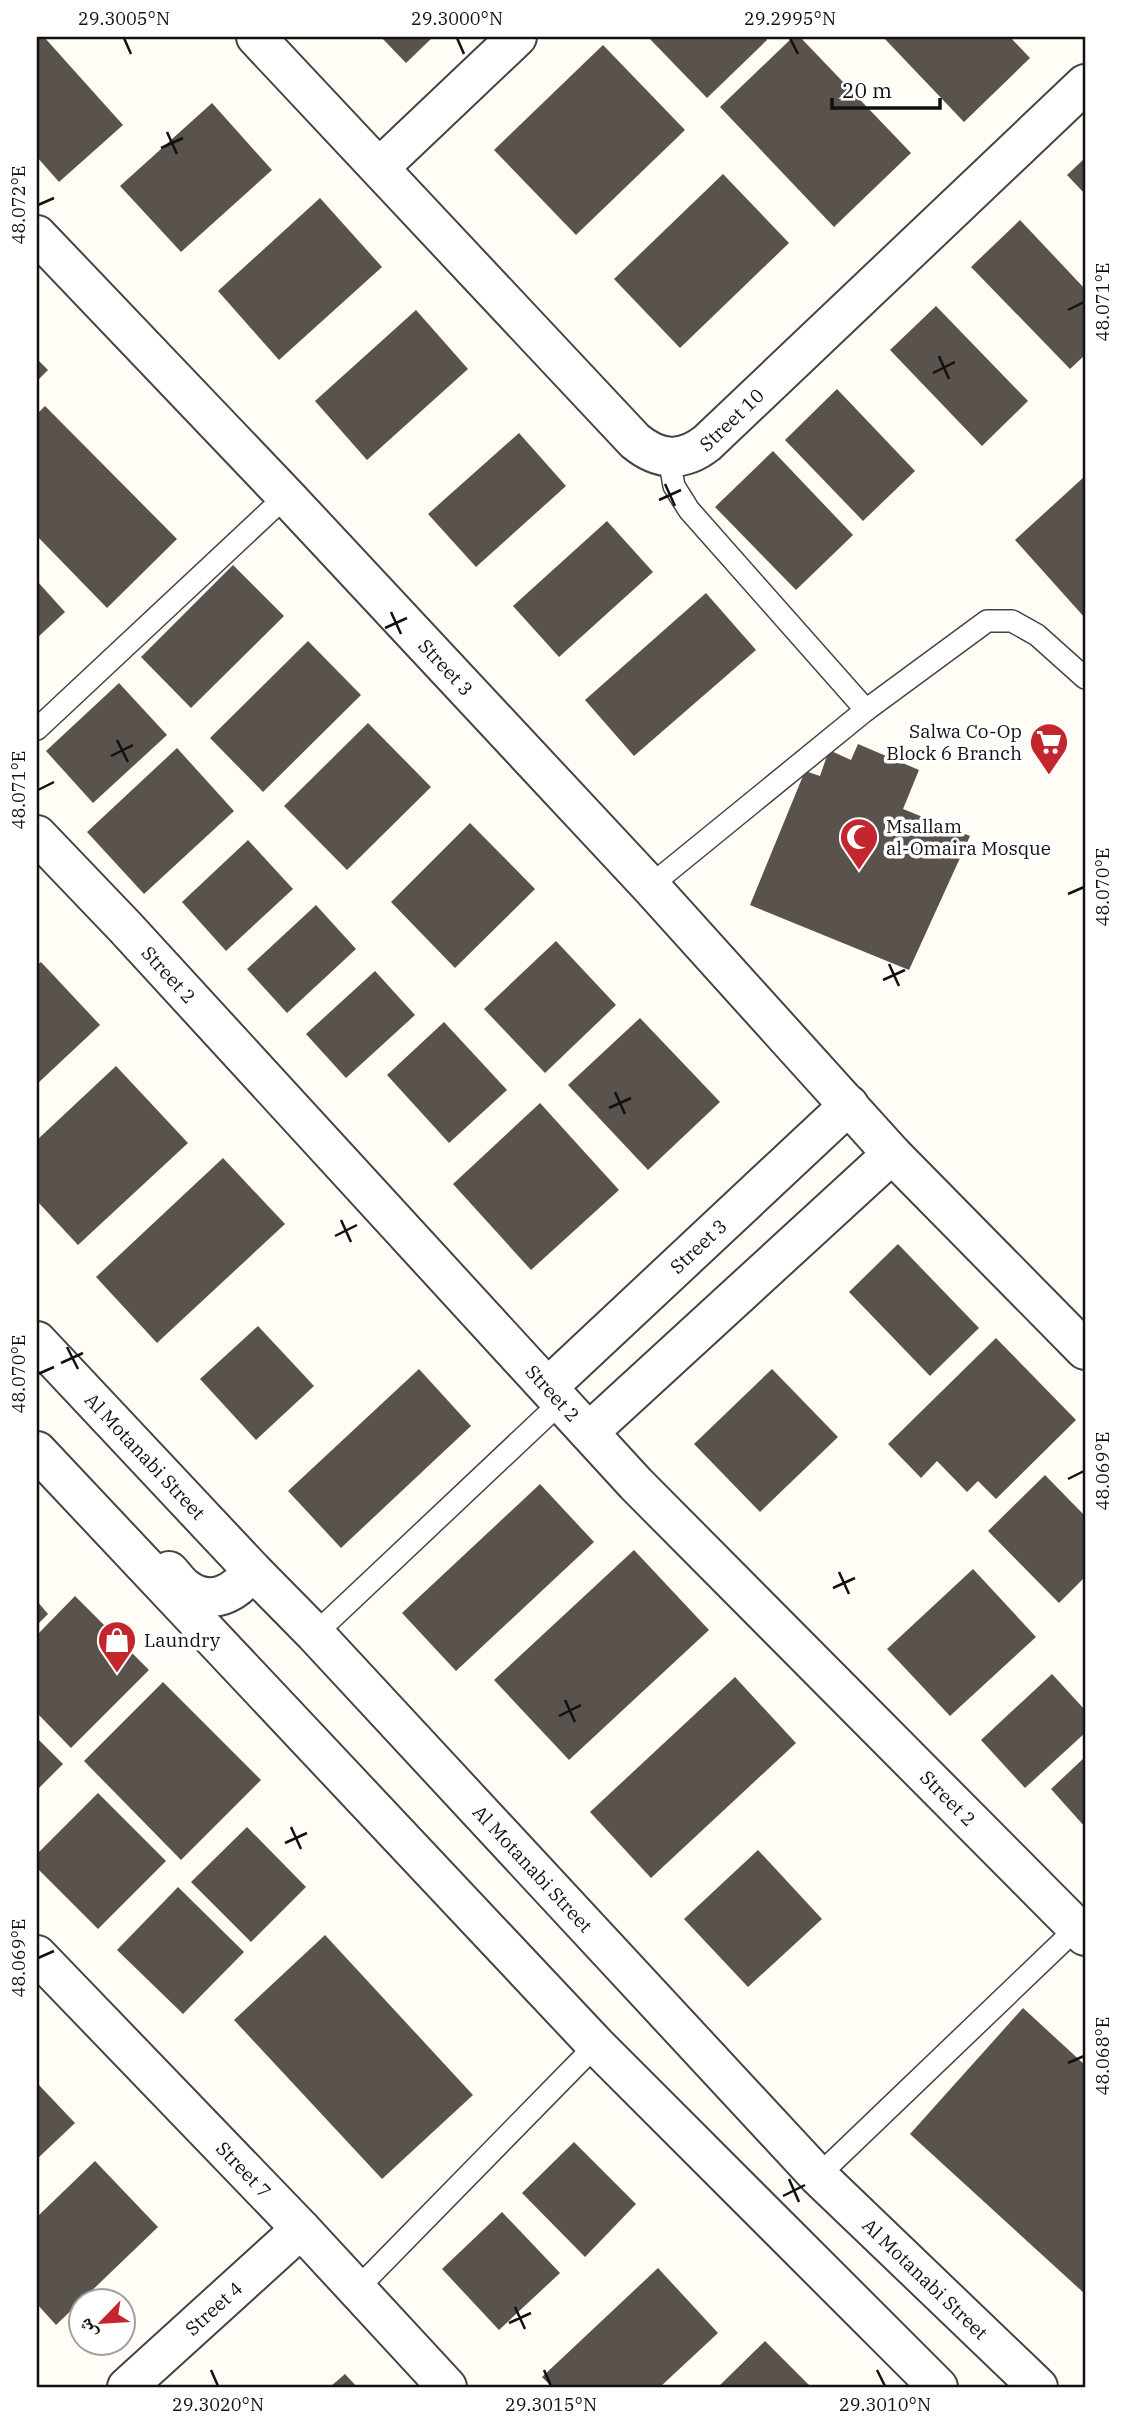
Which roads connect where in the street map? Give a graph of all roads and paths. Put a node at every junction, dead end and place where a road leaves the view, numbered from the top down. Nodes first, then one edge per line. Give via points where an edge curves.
1 (256, 37) edge
2 (517, 37) edge
3 (1085, 84) edge
4 (380, 167) junction
5 (37, 235) edge
6 (668, 458) junction
7 (286, 496) junction
8 (1085, 678) edge
9 (866, 709) junction
10 (37, 729) edge
11 (37, 835) edge
12 (650, 886) junction
13 (849, 1105) junction
14 (892, 1154) junction
15 (37, 1341) edge
16 (1085, 1350) edge
17 (554, 1394) junction
18 (37, 1424) edge
19 (589, 1432) junction
20 (37, 1451) edge
21 (252, 1570) junction
22 (315, 1634) junction
23 (1082, 1928) edge
24 (41, 1968) edge
25 (596, 2046) junction
26 (818, 2176) junction
27 (301, 2230) junction
28 (356, 2290) junction
29 (127, 2387) edge
30 (447, 2387) edge
31 (938, 2387) edge
32 (1038, 2387) edge

1 - 4 street
2 - 4 street
3 - 6 street, Street 10 via 708,443 683,457
4 - 6 street via 635,441
5 - 7 street, Street 3
6 - 9 lane via 674,486 689,510
7 - 10 lane
7 - 12 street, Street 3
8 - 9 lane via 1037,635 1012,621 987,621
9 - 12 lane
11 - 17 street, Street 2
12 - 13 street, Street 3
13 - 14 street, Street 3
13 - 17 street, Street 3
14 - 16 street, Street 3
14 - 19 street
15 - 21 street, Al Motanabi Street
17 - 19 street, Street 2
17 - 22 lane
18 - 21 street via 185,1588 199,1596 231,1594
19 - 23 street, Street 2
20 - 25 street
21 - 22 street, Al Motanabi Street
22 - 26 street, Al Motanabi Street
23 - 26 lane
24 - 27 street, Street 7
25 - 28 lane
25 - 31 street
26 - 32 street, Al Motanabi Street
27 - 28 street, Street 7
27 - 29 street, Street 4
28 - 30 street, Street 7

